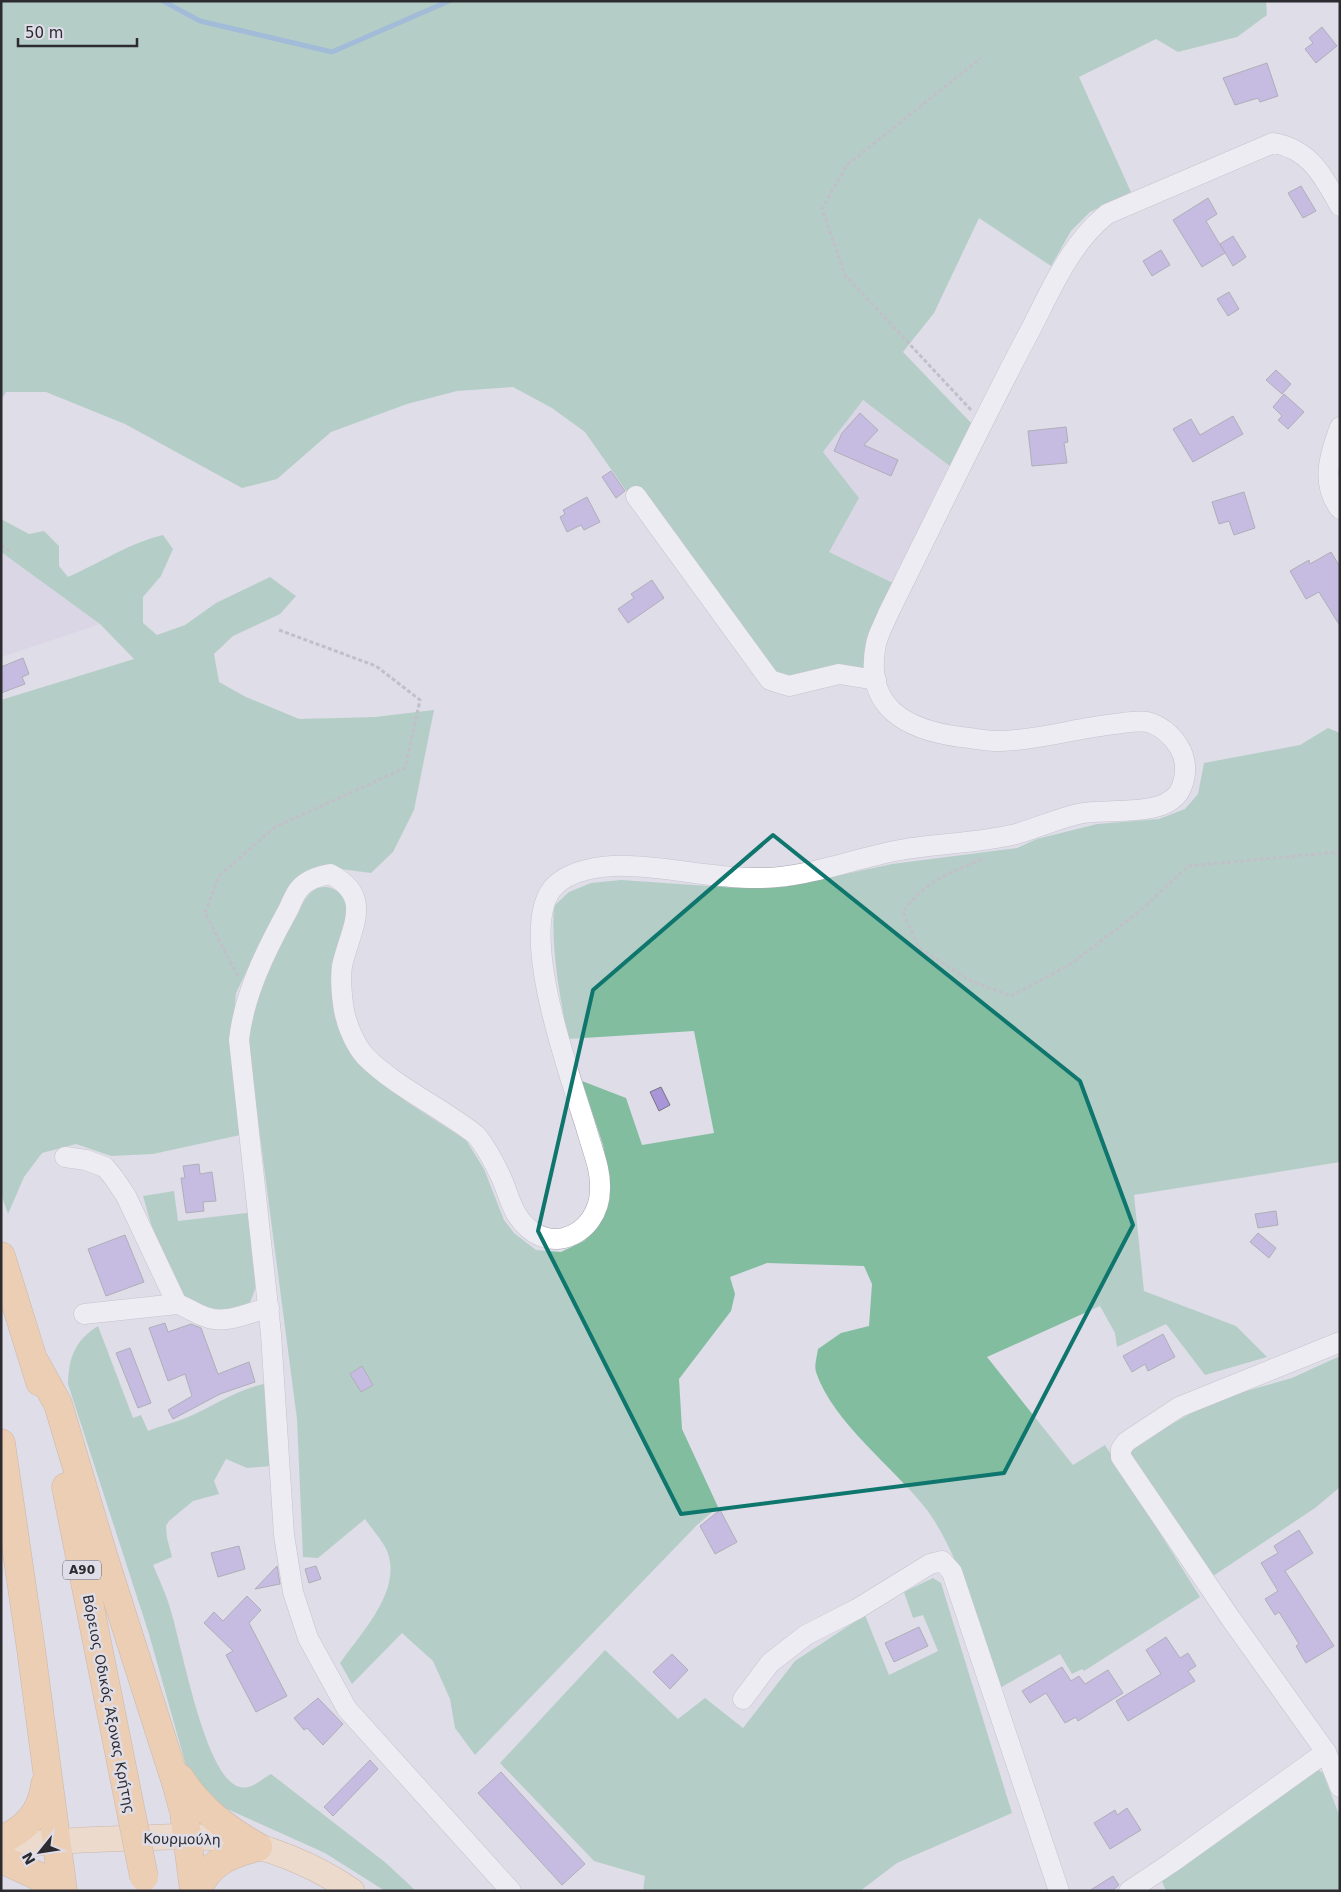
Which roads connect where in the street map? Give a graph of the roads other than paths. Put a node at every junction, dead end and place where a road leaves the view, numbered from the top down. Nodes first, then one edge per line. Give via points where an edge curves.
1 (1340, 206) edge
2 (1340, 427) edge
3 (636, 496) dead end
4 (1340, 509) edge
5 (876, 680) junction
6 (65, 1157) dead end
7 (1, 1256) edge
8 (176, 1304) junction
9 (269, 1308) junction
10 (84, 1314) dead end
11 (1340, 1342) edge
12 (36, 1364) junction
13 (1, 1443) edge
14 (743, 1699) dead end
15 (1326, 1752) junction
16 (168, 1755) junction
17 (46, 1768) junction
18 (1340, 1787) edge
19 (187, 1837) junction
20 (1, 1840) edge
21 (55, 1842) junction
22 (1, 1847) edge
23 (258, 1847) junction
24 (1, 1859) edge
25 (145, 1884) edge
26 (54, 1891) edge
27 (63, 1891) edge
28 (195, 1891) edge
29 (352, 1891) edge
30 (511, 1891) edge
31 (1059, 1891) edge
32 (1129, 1891) edge

1 - 5 street via 1319,168 1307,156 1273,143 1107,214 1092,226 1074,248 888,614 876,643
2 - 4 street via 1330,456 1328,480
3 - 5 street via 770,680 789,686 839,674
5 - 9 street via 880,697 891,712 917,728 935,733 1000,742 1144,721 1170,735 1178,745 1186,767 1182,787 1178,796 1161,806 1078,814 1013,835 895,851 826,869 760,878 625,866 595,868 560,881 551,890 544,911 542,970 599,1174 600,1191 598,1206 590,1221 575,1234 560,1239 538,1236 524,1225 512,1207 487,1148 476,1135 379,1068 364,1054 352,1036 345,1015 342,968 357,918 354,896 345,882 330,874 316,877 300,888 280,924 247,995 241,1017 239,1040
6 - 8 street via 105,1167 114,1178 126,1196
7 - 12 highway, Βόρειος Οδικός Άξονας Κρήτης / Α90
8 - 9 street via 217,1320
8 - 10 street
9 - 30 street via 284,1535 293,1592 308,1638 347,1709
11 - 15 street via 1179,1407 1126,1442 1120,1453 1230,1619
12 - 16 highway via 58,1404
12 - 25 highway, Βόρειος Οδικός Άξονας Κρήτης / Α90, bridge via 68,1499
13 - 17 highway
14 - 31 street via 770,1663 806,1636 930,1564 942,1561 952,1572
15 - 18 street
15 - 32 street
16 - 19 highway via 184,1812
16 - 23 highway via 190,1794 204,1809 232,1832
17 - 20 highway via 44,1792 32,1819
17 - 21 highway
19 - 21 main road, Κουρμούλη
19 - 23 main road, Κουρμούλη via 220,1838
19 - 28 highway
21 - 22 main road, Κουρμούλη
21 - 27 highway
23 - 28 highway via 238,1852 213,1866
23 - 29 main road, Κουρμούλη via 314,1869
24 - 26 highway via 38,1876

